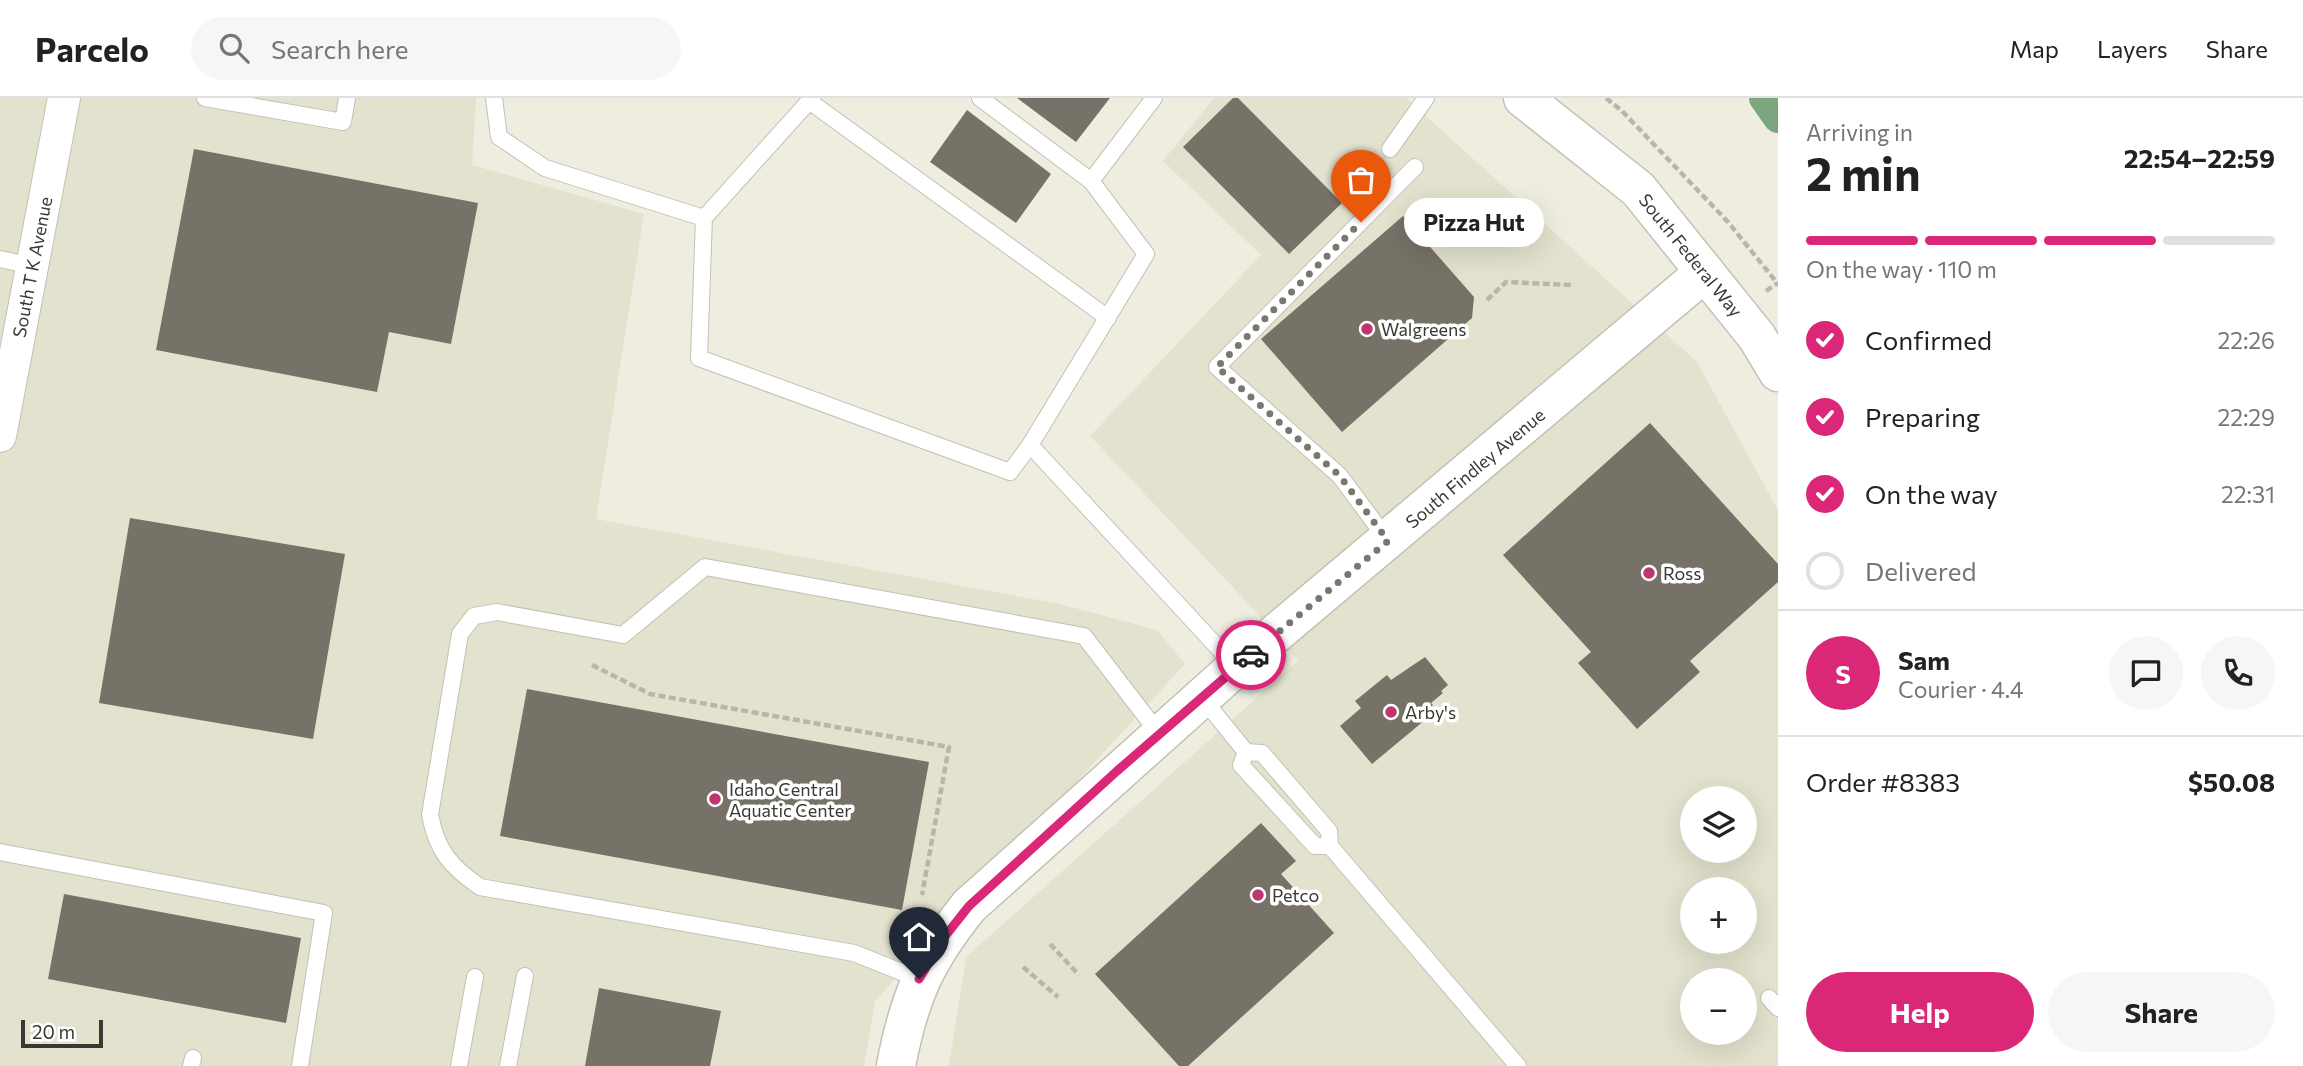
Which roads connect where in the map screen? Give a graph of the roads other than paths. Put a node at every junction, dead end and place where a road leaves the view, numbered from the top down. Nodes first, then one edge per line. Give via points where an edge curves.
1 (64, 98) edge
2 (205, 98) edge
3 (347, 98) edge
4 (495, 98) edge
5 (980, 98) edge
6 (1154, 98) edge
7 (1426, 98) edge
8 (1523, 98) edge
9 (813, 99) edge
10 (1390, 149) dead end
11 (1415, 167) dead end
12 (1091, 181) junction
13 (704, 218) junction
14 (0, 259) edge
15 (32, 266) junction
16 (1705, 272) junction
17 (1108, 318) junction
18 (1778, 372) edge
19 (5, 378) edge
20 (0, 436) edge
21 (1030, 445) junction
22 (1388, 541) junction
23 (1236, 667) junction
24 (1203, 699) junction
25 (1160, 735) junction
26 (1245, 752) junction
27 (1330, 846) junction
28 (0, 852) edge
29 (525, 976) dead end
30 (475, 977) dead end
31 (919, 979) junction
32 (300, 1066) edge
33 (458, 1066) edge
34 (508, 1066) edge
35 (896, 1066) edge
36 (1518, 1066) edge

1 - 15 street, South T K Avenue
2 - 3 lane via 343,122
4 - 13 lane via 499,136 545,168
5 - 12 lane
6 - 12 lane
7 - 10 lane
8 - 16 street, South Federal Way via 1638,189
9 - 13 lane
9 - 17 lane
11 - 22 lane via 1217,367 1340,476
12 - 17 lane via 1146,254
13 - 21 lane via 699,358 1010,472
14 - 15 lane
15 - 19 street, South T K Avenue
16 - 18 street, South Federal Way via 1757,337
16 - 22 street, South Findley Avenue
17 - 21 lane
19 - 20 street, South T K Avenue
21 - 23 lane
22 - 23 street, South Findley Avenue
23 - 24 street, South Findley Avenue
24 - 25 street, South Findley Avenue
24 - 26 lane
25 - 31 street, South Findley Avenue via 969,906
25 - 31 lane via 1084,636 705,567 623,635 498,612 474,616 460,635 430,815 444,856 461,874 480,887 854,953
26 - 27 lane via 1262,753 1329,831
26 - 27 lane via 1241,765 1315,846
27 - 36 lane
28 - 32 lane via 324,913
29 - 34 lane
30 - 33 lane
31 - 35 street, South Findley Avenue

